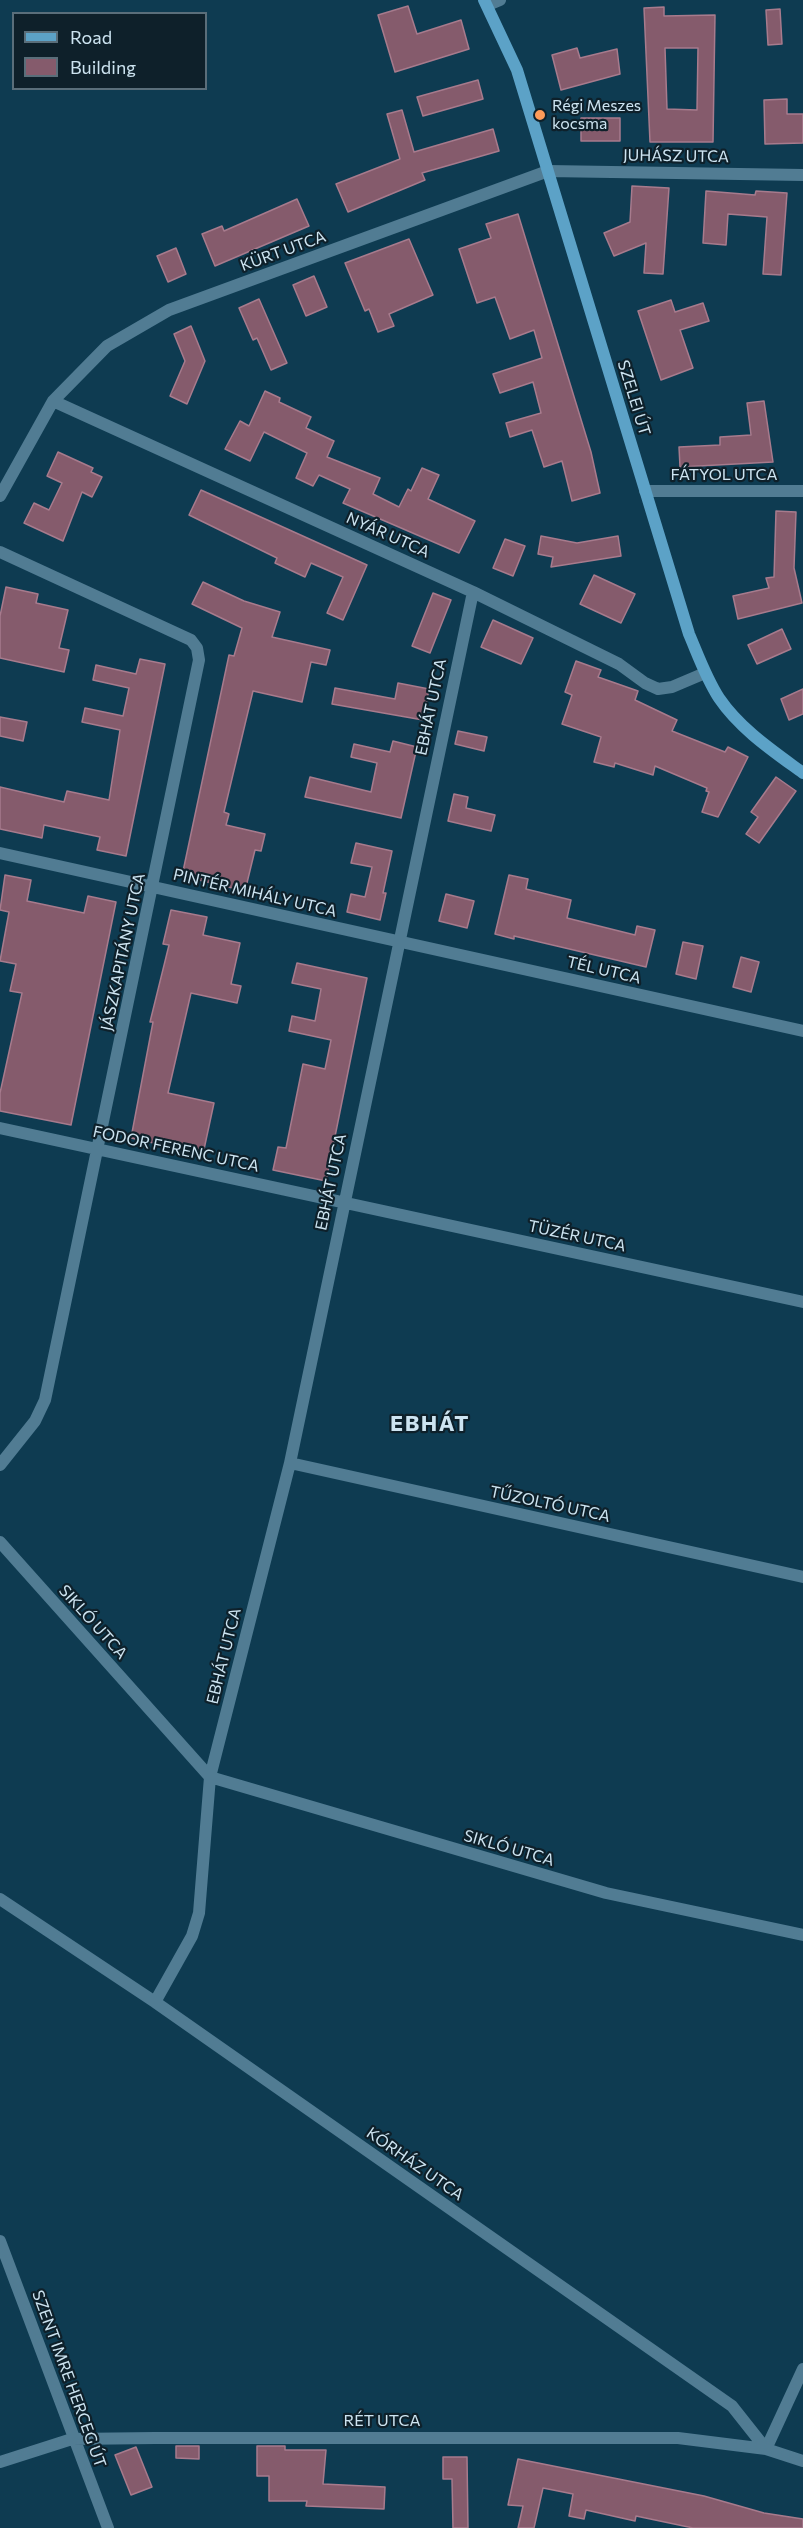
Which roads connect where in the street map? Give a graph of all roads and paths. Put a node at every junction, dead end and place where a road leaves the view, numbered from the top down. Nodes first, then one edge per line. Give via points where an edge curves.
1 (491, 2) edge
2 (548, 171) junction
3 (803, 175) edge
4 (53, 401) junction
5 (803, 491) edge
6 (645, 492) junction
7 (0, 496) edge
8 (0, 552) edge
9 (473, 592) junction
10 (705, 673) junction
11 (803, 773) edge
12 (0, 852) edge
13 (153, 887) junction
14 (398, 941) junction
15 (803, 1031) edge
16 (0, 1128) edge
17 (99, 1149) junction
18 (344, 1202) junction
19 (803, 1302) edge
20 (290, 1463) junction
21 (0, 1465) edge
22 (0, 1542) edge
23 (803, 1577) edge
24 (210, 1777) junction
25 (0, 1899) edge
26 (803, 1935) edge
27 (154, 2002) junction
28 (0, 2241) edge
29 (803, 2368) edge
30 (72, 2439) junction
31 (766, 2449) junction
32 (803, 2461) edge
33 (0, 2462) edge
34 (108, 2528) edge

1 - 2 main road, SZELEI ÚT
2 - 3 street, JUHÁSZ UTCA
2 - 4 street, KÜRT UTCA via 170,310 107,346
2 - 6 main road, SZELEI ÚT
4 - 7 street
4 - 9 street, NYÁR UTCA
5 - 6 street, FÁTYOL UTCA
6 - 10 main road, SZELEI ÚT
8 - 13 street, JÁSZKAPITÁNY UTCA via 191,640 197,648 199,660
9 - 10 street, NYÁR UTCA via 619,664 658,689
9 - 14 street, EBHÁT UTCA
10 - 11 main road, SZELEI ÚT via 731,713 761,742
12 - 13 street, PINTÉR MIHÁLY UTCA
13 - 14 street, PINTÉR MIHÁLY UTCA
13 - 17 street, JÁSZKAPITÁNY UTCA
14 - 15 street, TÉL UTCA
14 - 18 street, EBHÁT UTCA
16 - 17 street, FODOR FERENC UTCA
17 - 18 street, FODOR FERENC UTCA
17 - 21 street, JÁSZKAPITÁNY UTCA via 45,1400 35,1421
18 - 19 street, TÜZÉR UTCA
18 - 20 street, EBHÁT UTCA
20 - 23 street, TŰZOLTÓ UTCA
20 - 24 street, EBHÁT UTCA
22 - 24 street, SIKLÓ UTCA
24 - 26 street, SIKLÓ UTCA via 606,1893
24 - 27 street via 199,1913 192,1936
25 - 27 street, KÓRHÁZ UTCA
27 - 31 street, KÓRHÁZ UTCA via 732,2406
28 - 30 street, SZENT IMRE HERCEG ÚT
29 - 31 street
30 - 31 street, RÉT UTCA via 678,2438
30 - 33 street, RÉT UTCA
30 - 34 street, SZENT IMRE HERCEG ÚT
31 - 32 street

